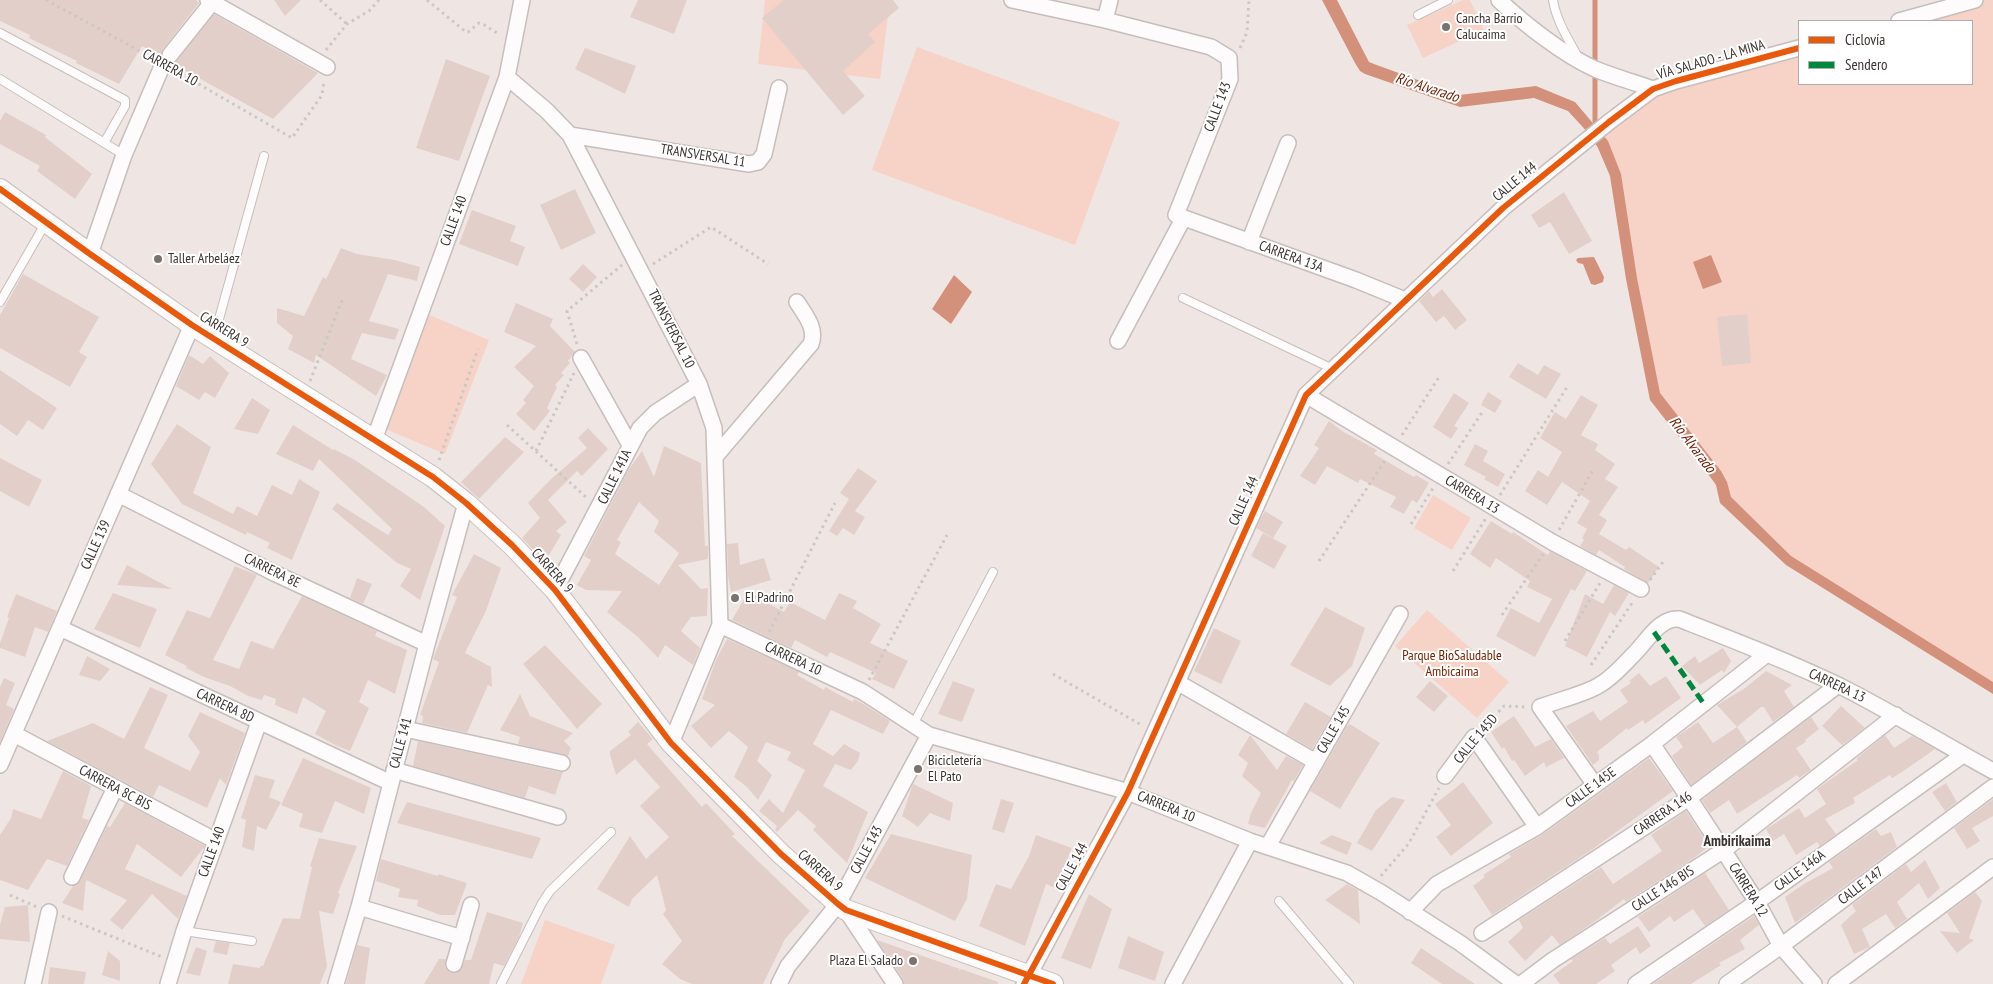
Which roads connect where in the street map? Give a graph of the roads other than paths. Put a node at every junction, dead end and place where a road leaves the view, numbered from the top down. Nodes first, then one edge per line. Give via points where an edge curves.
1 (522, 0) edge
2 (1012, 0) edge
3 (1110, 0) edge
4 (1448, 0) edge
5 (1499, 0) edge
6 (1553, 0) edge
7 (1974, 0) edge
8 (211, 1) edge
9 (1418, 15) dead end
10 (1105, 20) junction
11 (1903, 20) edge
12 (0, 33) edge
13 (1798, 48) edge
14 (1581, 61) junction
15 (327, 67) dead end
16 (507, 77) junction
17 (0, 79) edge
18 (779, 88) dead end
19 (1653, 89) junction
20 (1610, 120) joint
21 (570, 134) junction
22 (104, 143) junction
23 (1288, 143) dead end
24 (124, 155) junction
25 (264, 156) dead end
26 (0, 189) edge
27 (1180, 217) junction
28 (46, 222) junction
29 (1249, 242) junction
30 (90, 254) junction
31 (1183, 298) dead end
32 (1405, 300) junction
33 (0, 302) edge
34 (797, 302) dead end
35 (192, 325) junction
36 (214, 338) junction
37 (1118, 341) dead end
38 (581, 358) road end
39 (1333, 369) junction
40 (699, 384) junction
41 (1306, 395) junction
42 (374, 440) junction
43 (630, 445) junction
44 (715, 457) junction
45 (118, 494) junction
46 (466, 503) junction
47 (993, 572) dead end
48 (1641, 589) road end
49 (555, 590) junction
50 (1400, 614) dead end
51 (720, 625) junction
52 (60, 628) junction
53 (427, 644) junction
54 (1767, 654) junction
55 (1177, 682) junction
56 (1838, 686) junction
57 (1896, 715) junction
58 (259, 722) junction
59 (914, 723) junction
60 (405, 729) junction
61 (14, 734) junction
62 (929, 735) junction
63 (671, 744) junction
64 (1652, 744) junction
65 (1962, 755) junction
66 (1316, 762) junction
67 (562, 763) dead end
68 (0, 766) edge
69 (1993, 771) edge
70 (393, 776) junction
71 (1445, 776) road end
72 (1595, 785) junction
73 (1993, 787) edge
74 (115, 788) junction
75 (1128, 792) junction
76 (1689, 798) junction
77 (558, 817) dead end
78 (1537, 827) junction
79 (612, 832) dead end
80 (216, 841) junction
81 (1250, 841) junction
82 (1268, 846) junction
83 (1724, 850) junction
84 (1993, 867) edge
85 (72, 877) dead end
86 (1279, 901) dead end
87 (1757, 902) junction
88 (471, 905) dead end
89 (359, 907) junction
90 (842, 907) junction
91 (49, 912) road end
92 (1410, 912) junction
93 (184, 931) junction
94 (1482, 933) dead end
95 (462, 938) junction
96 (252, 941) dead end
97 (1782, 946) junction
98 (454, 964) dead end
99 (1026, 979) edge
100 (34, 984) edge
101 (168, 984) edge
102 (336, 984) edge
103 (500, 984) edge
104 (779, 984) edge
105 (895, 984) edge
106 (1054, 984) edge
107 (1173, 984) edge
108 (1349, 984) edge
109 (1516, 984) edge
110 (1521, 984) edge
111 (1636, 984) edge
112 (1727, 984) edge
113 (1814, 984) edge
114 (1836, 984) edge

1 - 16 street, CALLE 140
2 - 10 street
3 - 10 street
4 - 9 lane
5 - 14 street via 1520,20
6 - 14 lane via 1564,31
7 - 11 street
8 - 15 street
8 - 24 street via 167,60
10 - 27 street, CALLE 143 via 1211,47 1229,58 1230,79
12 - 22 lane via 125,100 125,106
13 - 19 street, VÍA SALADO - LA MINA
14 - 19 street
16 - 21 street, TRANSVERSAL 10
16 - 42 street, CALLE 140
17 - 22 lane
18 - 21 street, TRANSVERSAL 11 via 764,154 758,162 750,164
19 - 20 street, VÍA SALADO - LA MINA
20 - 32 street, CALLE 144 via 1503,208
21 - 40 street, TRANSVERSAL 10
22 - 24 lane
23 - 29 street
24 - 30 street
25 - 36 lane
26 - 28 street, CARRERA 9
27 - 29 street, CARRERA 13A
27 - 37 street, CALLE 143
28 - 30 street, CARRERA 9
28 - 33 lane
29 - 32 street, CARRERA 13A
30 - 35 street, CARRERA 9
31 - 39 lane
32 - 39 street, CALLE 144
34 - 44 street via 810,323 814,335 811,344
35 - 36 street, CARRERA 9
35 - 45 street, CALLE 139
36 - 42 street, CARRERA 9
38 - 43 street
39 - 41 street, CALLE 144
40 - 43 street, CALLE 141A via 655,412
40 - 44 street, TRANSVERSAL 10 via 714,428
41 - 48 street, CARRERA 13 via 1493,507
41 - 55 street, CALLE 144
42 - 46 street, CARRERA 9 via 433,477
43 - 49 street, CALLE 141A
44 - 51 street, TRANSVERSAL 10
45 - 52 street, CALLE 139
45 - 53 street, CARRERA 8E via 274,573
46 - 49 street, CARRERA 9
46 - 53 street, CALLE 141
47 - 59 lane
49 - 63 street, CARRERA 9
50 - 66 street, CALLE 145
51 - 59 street, CARRERA 10 via 863,692
51 - 63 street
52 - 58 street, CARRERA 8D
52 - 61 street, CALLE 139
53 - 60 street, CALLE 141
54 - 56 street, CARRERA 13
54 - 64 street, CALLE 145E
54 - 72 street, CARRERA 13 via 1672,618 1601,685 1540,707
55 - 66 street
55 - 75 street, CALLE 144
56 - 57 street, CARRERA 13
56 - 76 street, CARRERA 146
57 - 65 street, CARRERA 13
57 - 83 street, CALLE 146 BIS
58 - 70 street, CARRERA 8D
58 - 80 street, CALLE 140
59 - 62 street, CARRERA 10
60 - 67 street
60 - 70 street, CALLE 141
61 - 68 street, CALLE 139
61 - 74 street, CARRERA 8C BIS
62 - 75 street, CARRERA 10
62 - 90 street, CALLE 143
63 - 90 street, CARRERA 9 via 781,854
64 - 72 street, CALLE 145E
64 - 76 street, CARRERA 12
65 - 69 street, CARRERA 13
65 - 87 street, CALLE 146A
66 - 82 street, CALLE 145
70 - 77 street, CARRERA 8D
70 - 89 street, CALLE 141
71 - 78 street, CALLE 145D via 1474,737
72 - 78 street, CALLE 145E
73 - 97 street, CALLE 147
74 - 80 street, CARRERA 8C BIS
74 - 85 street
75 - 81 street, CARRERA 10
75 - 99 street, CALLE 144
76 - 83 street, CARRERA 12
76 - 94 street, CARRERA 146
78 - 92 street, CALLE 145E via 1437,884
79 - 103 lane via 550,891
80 - 93 street, CALLE 140
81 - 82 street, CARRERA 10
81 - 107 street
82 - 92 street, CARRERA 10 via 1347,873
83 - 87 street, CARRERA 12
83 - 110 street, CALLE 146 BIS
84 - 114 street
86 - 108 lane
87 - 97 street, CARRERA 12
87 - 111 street, CALLE 146A
88 - 95 street
89 - 95 street
89 - 102 street, CALLE 141
90 - 99 street, CARRERA 9
90 - 104 street, CALLE 143 via 788,966
90 - 105 street
91 - 100 street
92 - 109 street, CARRERA 10
93 - 96 lane
93 - 101 street, CALLE 140
95 - 98 street
97 - 112 street, CALLE 147
97 - 113 street, CARRERA 12
99 - 106 street, CARRERA 9

